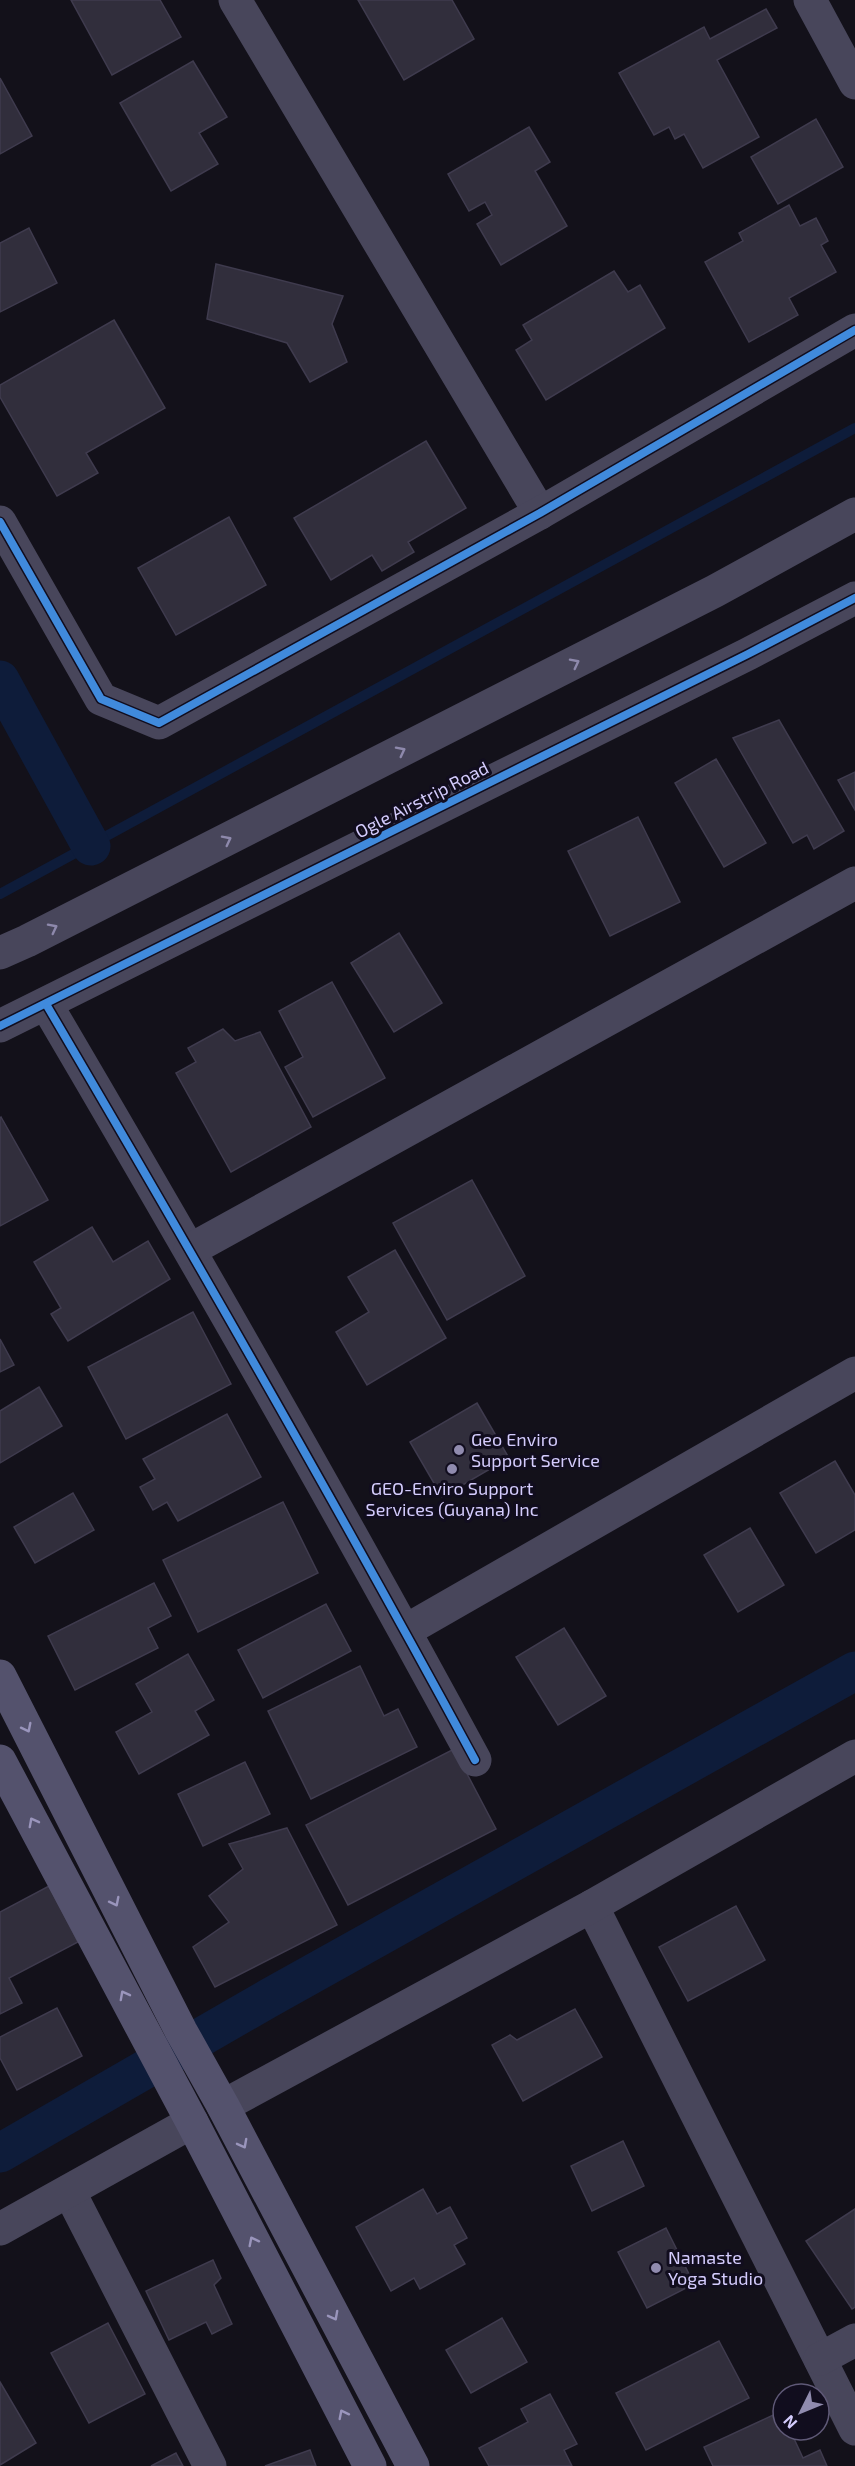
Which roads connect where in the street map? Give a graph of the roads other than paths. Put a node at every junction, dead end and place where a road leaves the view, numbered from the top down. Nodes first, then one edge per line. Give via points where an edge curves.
1 (235, 0) edge
2 (810, 0) edge
3 (855, 82) edge
4 (855, 330) edge
5 (540, 513) junction
6 (855, 514) edge
7 (0, 522) edge
8 (855, 598) edge
9 (855, 883) edge
10 (0, 952) edge
11 (46, 1005) junction
12 (0, 1026) edge
13 (190, 1250) junction
14 (855, 1373) edge
15 (405, 1631) junction
16 (0, 1676) edge
17 (855, 1756) edge
18 (475, 1760) dead end
19 (0, 1761) edge
20 (592, 1906) junction
21 (223, 2106) junction
22 (184, 2109) junction
23 (69, 2191) junction
24 (0, 2229) edge
25 (855, 2340) edge
26 (820, 2360) junction
27 (855, 2428) edge
28 (210, 2466) edge
29 (370, 2466) edge
30 (413, 2466) edge

1 - 5 street
2 - 3 street
4 - 5 street
5 - 7 street via 159,723 101,699
10 -> 6 street via 716,591
8 - 11 street, Ogle Airstrip Road
9 - 13 street
11 - 12 street, Ogle Airstrip Road
11 - 13 street
13 - 15 street
14 - 15 street
15 - 18 street
16 -> 21 main road
17 - 20 street
22 -> 19 main road
20 - 21 street
20 - 26 street
21 -> 30 main road
22 - 23 street
29 -> 22 main road
23 - 24 street
23 - 28 street
25 - 26 street
26 - 27 street

